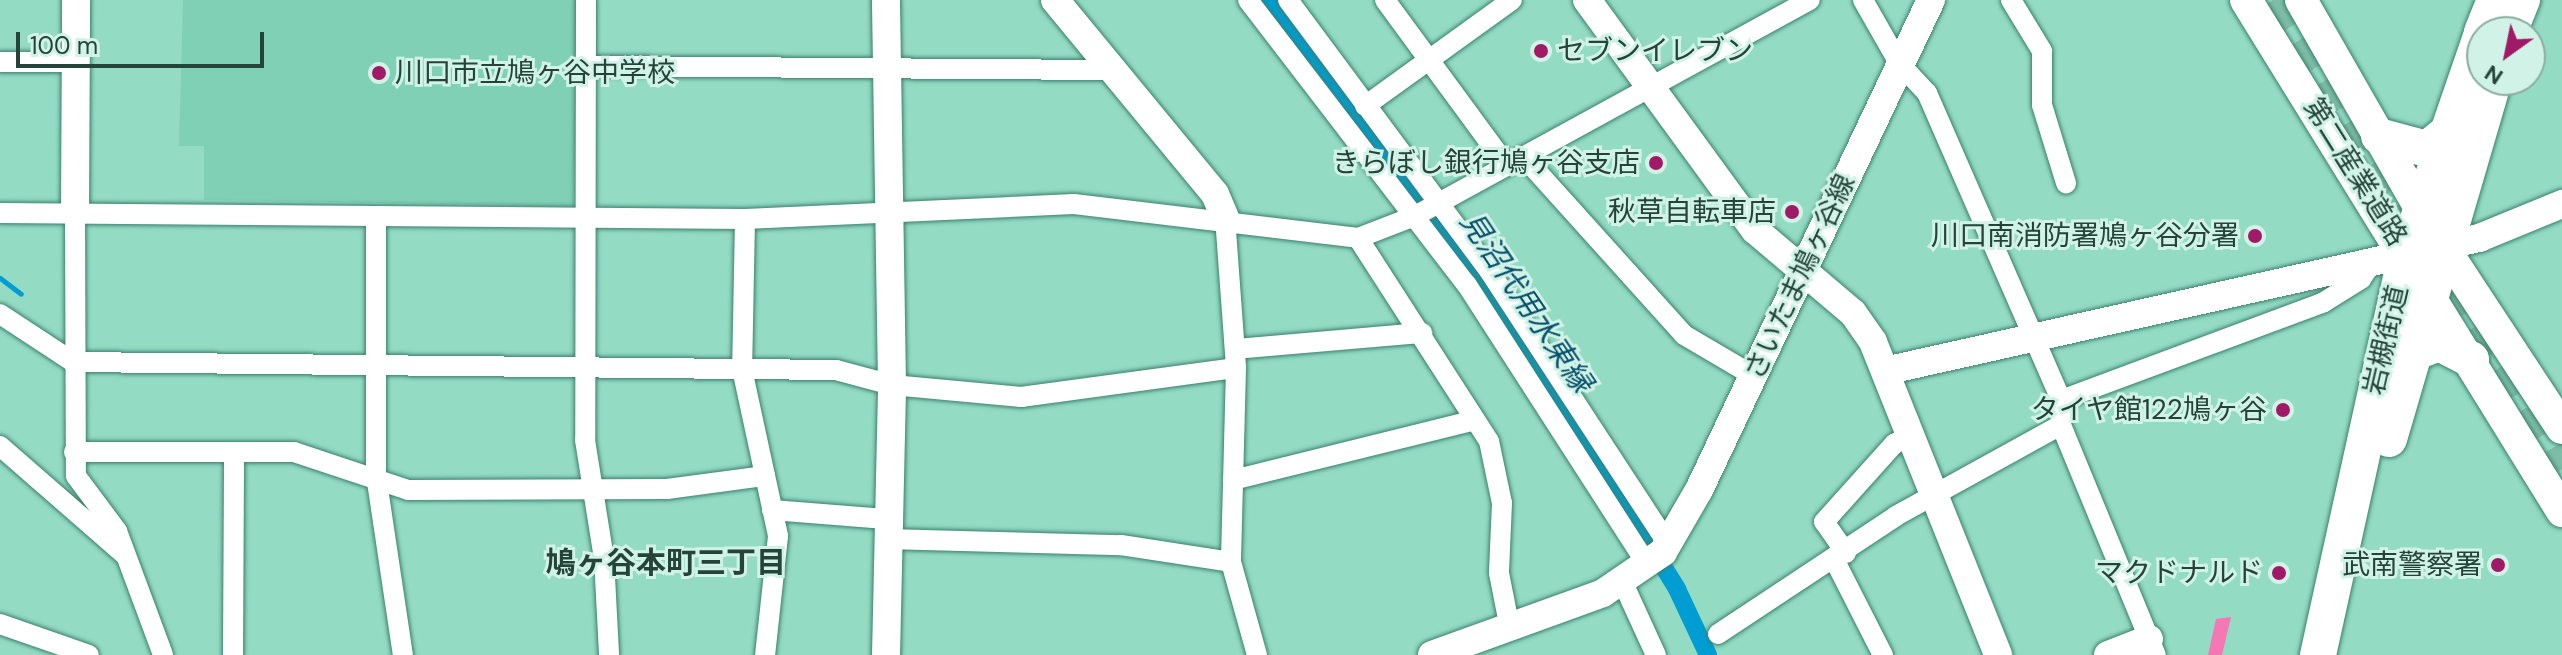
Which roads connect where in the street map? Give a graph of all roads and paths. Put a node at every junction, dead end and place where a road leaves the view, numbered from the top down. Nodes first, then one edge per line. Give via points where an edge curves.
1 (76, 0) edge
2 (586, 0) edge
3 (886, 0) edge
4 (1055, 0) edge
5 (1248, 0) edge
6 (1288, 0) edge
7 (1385, 0) edge
8 (1512, 0) edge
9 (1587, 0) edge
10 (1810, 0) edge
11 (1863, 0) edge
12 (1931, 0) edge
13 (2011, 0) edge
14 (2246, 0) edge
15 (2258, 0) edge
16 (2301, 0) edge
17 (1776, 8) edge
18 (2270, 33) junction
19 (1427, 59) junction
20 (0, 62) edge
21 (75, 62) junction
22 (1899, 63) junction
23 (585, 66) junction
24 (885, 66) junction
25 (1111, 70) junction
26 (2466, 79) edge
27 (1650, 86) junction
28 (2489, 96) edge
29 (1365, 106) junction
30 (2448, 132) junction
31 (2379, 136) junction
32 (1514, 161) junction
33 (2066, 183) dead end
34 (1438, 204) junction
35 (2562, 204) edge
36 (2421, 208) junction
37 (75, 212) junction
38 (0, 213) edge
39 (376, 216) junction
40 (584, 216) junction
41 (886, 216) junction
42 (1415, 216) junction
43 (1225, 217) junction
44 (745, 219) junction
45 (1358, 238) junction
46 (2441, 244) junction
47 (2389, 258) junction
48 (1803, 273) junction
49 (2428, 289) junction
50 (0, 314) edge
51 (1422, 333) junction
52 (2033, 335) junction
53 (1236, 359) junction
54 (2471, 359) junction
55 (73, 362) junction
56 (374, 366) junction
57 (742, 369) junction
58 (584, 370) junction
59 (1889, 370) junction
60 (2406, 371) junction
61 (1754, 376) junction
62 (892, 385) junction
63 (2061, 400) junction
64 (1471, 421) junction
65 (2061, 425) junction
66 (2562, 428) edge
67 (1914, 434) junction
68 (0, 446) edge
69 (74, 452) junction
70 (234, 453) junction
71 (765, 476) junction
72 (1233, 480) junction
73 (377, 484) junction
74 (593, 490) junction
75 (1938, 496) junction
76 (772, 510) junction
77 (2562, 511) edge
78 (886, 529) junction
79 (126, 556) junction
80 (1658, 556) junction
81 (1840, 556) junction
82 (1231, 562) junction
83 (1623, 583) junction
84 (0, 624) edge
85 (1509, 624) junction
86 (1718, 634) dead end
87 (2153, 647) edge
88 (89, 655) edge
89 (163, 655) edge
90 (233, 655) edge
91 (403, 655) edge
92 (609, 655) edge
93 (765, 655) edge
94 (886, 655) edge
95 (1257, 655) edge
96 (1432, 655) edge
97 (1656, 655) edge
98 (1883, 655) edge
99 (1998, 655) edge
100 (2108, 655) edge
101 (2318, 655) edge
102 (2338, 655) edge

1 - 21 street
2 - 23 street
3 - 24 street
4 - 25 street
5 - 42 street
6 - 29 street
7 - 19 street
8 - 19 street
9 - 27 street
10 - 17 street
11 - 22 street
12 - 22 street, さいたま鳩ヶ谷線
13 - 33 street via 2042,51 2042,105
14 - 18 main road, 第二産業道路
15 - 18 main road
16 - 31 main road, 第二産業道路
17 - 27 street
18 - 47 main road, 第二産業道路
19 - 29 street
19 - 32 street
20 - 21 street
21 - 37 street
22 - 48 street, さいたま鳩ヶ谷線
22 - 52 street via 1927,93
23 - 24 street
23 - 40 street
24 - 25 street
24 - 41 street
25 - 43 street via 1215,194
26 - 30 highway, 岩槻街道
27 - 32 street
27 - 48 street via 1755,230
28 - 46 highway, 岩槻街道
29 - 34 street
30 - 31 highway via 2427,149
30 - 36 highway, 岩槻街道
31 - 36 main road, 第二産業道路
32 - 34 street
32 - 61 street via 1684,335
34 - 42 street
34 - 80 street via 1546,353
35 - 46 street via 2479,238
36 - 46 main road, 第二産業道路
36 - 47 highway, 岩槻街道
37 - 38 street
37 - 39 street
37 - 55 street
39 - 40 street
39 - 56 street
40 - 44 street
40 - 58 street
41 - 43 street via 1074,204
41 - 44 street
41 - 62 street
42 - 45 street
42 - 80 street
43 - 45 street
43 - 53 street
44 - 57 street
45 - 51 street
46 - 47 street
46 - 49 highway, 岩槻街道
46 - 66 main road, 第二産業道路
47 - 49 main road, 第二産業道路
47 - 52 street
47 - 63 street via 2324,302
47 - 101 highway, 岩槻街道
48 - 59 street via 1853,313
48 - 61 street, さいたま鳩ヶ谷線
49 - 54 main road, 第二産業道路
49 - 60 highway, 岩槻街道
50 - 55 street
51 - 53 street
51 - 64 street
52 - 59 street
52 - 63 street
53 - 62 street via 1021,397
53 - 72 street
54 - 60 highway via 2439,343 2416,352
54 - 77 main road, 第二産業道路
55 - 56 street
55 - 69 street
56 - 58 street
56 - 73 street
57 - 58 street
57 - 62 street via 836,370
57 - 71 street
58 - 74 street
59 - 67 street
60 - 102 highway, 岩槻街道
61 - 80 street, さいたま鳩ヶ谷線
62 - 78 street
63 - 65 street
64 - 72 street
64 - 85 street via 1489,441 1502,503 1499,573
65 - 75 street
65 - 87 street
67 - 75 street
67 - 81 street via 1894,444 1824,522
68 - 79 street
69 - 70 street
69 - 79 street via 76,476 117,531
70 - 73 street via 315,455
70 - 90 street
71 - 74 street
71 - 76 street
72 - 82 street
73 - 74 street
73 - 91 street
74 - 92 street
75 - 81 street
75 - 99 street
76 - 78 street
76 - 93 street via 778,536
78 - 82 street via 1121,545
78 - 94 street
79 - 89 street
80 - 83 street, さいたま鳩ヶ谷線
81 - 86 street
81 - 98 street
82 - 95 street
83 - 85 street, さいたま鳩ヶ谷線
83 - 97 street
84 - 88 street
85 - 96 street, さいたま鳩ヶ谷線
87 - 100 street

